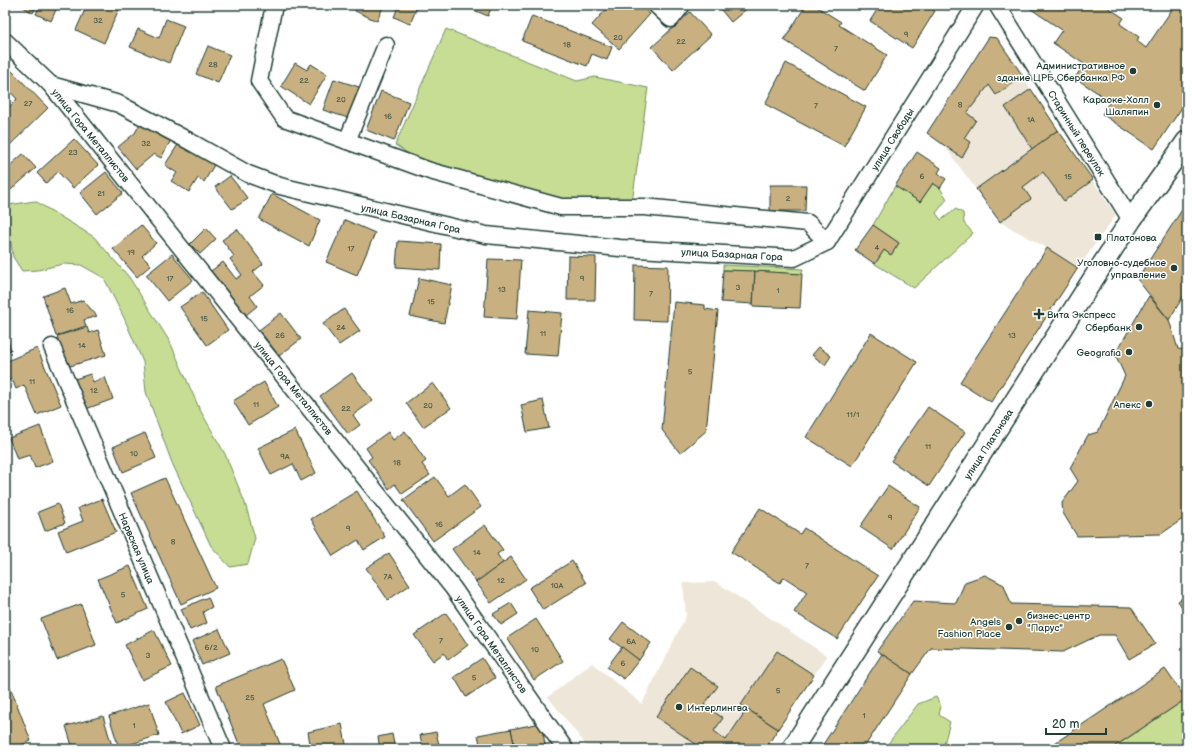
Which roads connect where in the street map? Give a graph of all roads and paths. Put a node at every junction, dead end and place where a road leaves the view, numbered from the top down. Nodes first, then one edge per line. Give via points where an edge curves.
1 (274, 5) edge
2 (656, 5) edge
3 (682, 5) edge
4 (976, 5) edge
5 (997, 5) edge
6 (5, 41) edge
7 (386, 45) dead end
8 (52, 85) junction
9 (347, 141) junction
10 (1187, 141) edge
11 (1131, 220) junction
12 (827, 242) junction
13 (52, 347) dead end
14 (223, 749) edge
15 (565, 749) edge
16 (792, 749) edge

1 - 9 street via 259,81 284,118
2 - 3 street via 671,19
4 - 12 street, улица Свободы
5 - 11 street, Старинный переулок
6 - 8 street, улица Гора Металлистов
7 - 9 street
8 - 12 street, улица Базарная Гора via 119,104 248,174 280,186 486,235 620,248 794,258
8 - 15 street, улица Гора Металлистов via 454,588
9 - 12 street via 430,171 561,207 644,207 808,223
10 - 11 street, улица Платонова
11 - 16 street, улица Платонова
13 - 14 street, Нарвская улица

